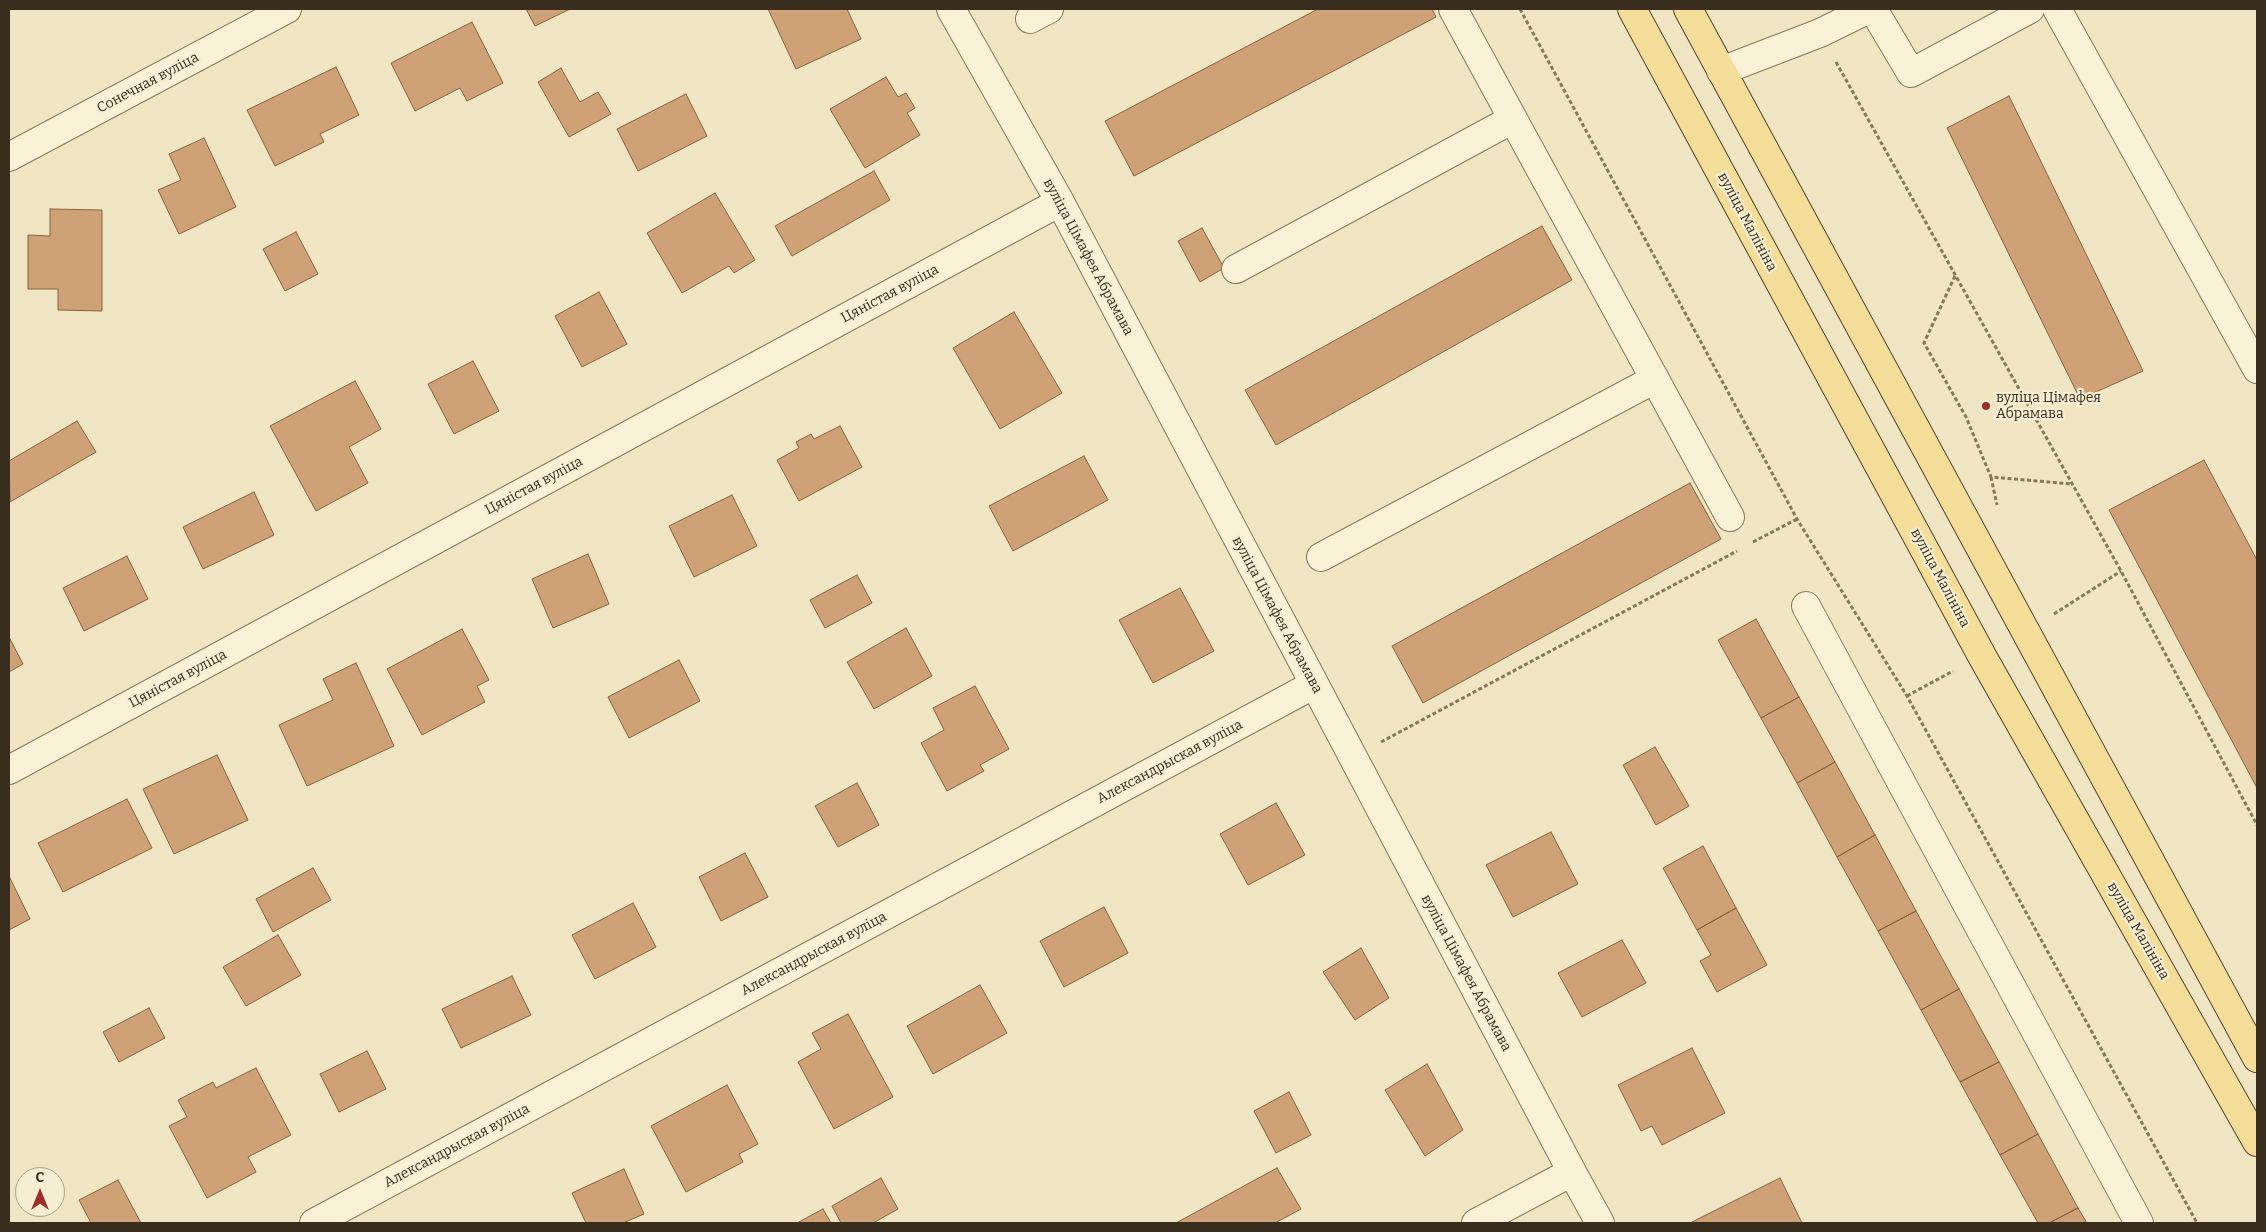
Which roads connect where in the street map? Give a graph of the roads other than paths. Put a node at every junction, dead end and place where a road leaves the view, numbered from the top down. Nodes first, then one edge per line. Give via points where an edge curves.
1 (287, 9) edge
2 (951, 9) edge
3 (1453, 9) edge
4 (1632, 9) edge
5 (1688, 9) edge
6 (1869, 9) edge
7 (1873, 9) edge
8 (2030, 9) edge
9 (2057, 9) edge
10 (1722, 71) junction
11 (1512, 119) junction
12 (9, 157) edge
13 (1060, 202) junction
14 (1236, 270) dead end
15 (2257, 369) edge
16 (1654, 378) junction
17 (1730, 517) dead end
18 (1321, 557) dead end
19 (1806, 606) dead end
20 (1313, 685) junction
21 (9, 770) edge
22 (2257, 1058) edge
23 (2257, 1142) edge
24 (1572, 1172) junction
25 (314, 1223) edge
26 (1476, 1223) edge
27 (1600, 1223) edge
28 (2139, 1223) edge

1 - 12 street, Сонечная вуліца
2 - 13 street, вуліца Цімафея Абрамава
3 - 11 street
4 - 23 main road, вуліца Малініна via 1982,656
5 - 10 main road
6 - 10 street via 1820,33
7 - 8 street via 1911,73
9 - 15 street
10 - 22 main road
11 - 14 street
11 - 16 street
13 - 20 street, вуліца Цімафея Абрамава
13 - 21 street, Цяністая вуліца
16 - 17 street
16 - 18 street
19 - 28 street
20 - 24 street, вуліца Цімафея Абрамава
20 - 25 street, Александрыская вуліца
24 - 26 street
24 - 27 street, вуліца Цімафея Абрамава

